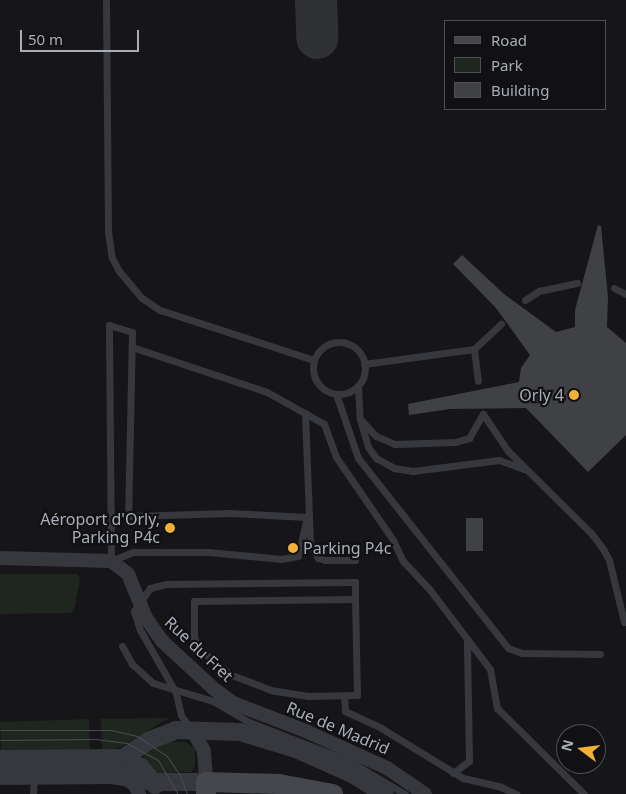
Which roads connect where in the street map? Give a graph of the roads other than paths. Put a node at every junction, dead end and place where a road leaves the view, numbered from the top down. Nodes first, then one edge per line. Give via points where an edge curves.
1 (106, 0) edge
2 (576, 283) dead end
3 (614, 288) dead end
4 (626, 294) edge
5 (525, 300) dead end
6 (501, 324) dead end
7 (132, 347) junction
8 (474, 349) junction
9 (314, 360) junction
10 (364, 364) junction
11 (478, 381) dead end
12 (358, 386) junction
13 (336, 394) junction
14 (305, 413) junction
15 (360, 419) junction
16 (527, 470) junction
17 (307, 517) junction
18 (0, 558) edge
19 (111, 560) junction
20 (355, 560) dead end
21 (355, 599) junction
22 (140, 606) junction
23 (624, 622) dead end
24 (467, 640) junction
25 (122, 646) dead end
26 (600, 654) dead end
27 (172, 688) junction
28 (344, 695) junction
29 (233, 703) joint
30 (192, 730) junction
31 (123, 758) junction
32 (0, 759) edge
33 (453, 773) junction
34 (0, 776) edge
35 (34, 776) junction
36 (124, 777) junction
37 (241, 783) junction
38 (156, 788) edge
39 (206, 788) edge
40 (33, 794) edge
41 (139, 794) edge
42 (278, 794) edge
43 (333, 794) edge
44 (384, 794) edge
45 (405, 794) edge
46 (425, 794) edge
47 (516, 794) edge
48 (584, 794) edge

1 - 9 lane via 108,231 112,258 119,272 142,298 160,310
2 - 5 lane via 539,291
3 - 4 lane
6 - 8 lane
7 - 14 lane via 266,392
7 - 17 lane via 128,516 192,513
7 - 19 lane via 132,332 109,326
8 - 10 lane
8 - 11 lane
9 - 10 lane via 324,347 341,342 356,349
9 - 13 lane via 317,382
10 - 12 lane via 365,372
12 - 13 lane via 352,391
12 - 15 lane
13 - 26 lane via 358,458 508,648 522,653
14 - 17 lane
14 - 24 lane via 324,424 336,457 393,540 403,561 430,590
15 - 16 lane via 372,452 394,468 413,471 498,460
15 - 16 lane via 376,436 395,444 416,444 469,438 483,414 495,436
16 - 23 lane via 603,549 609,560
17 - 19 lane via 298,556 292,559 133,552
17 - 20 lane via 310,543 318,558
18 - 19 street
19 - 22 street, Rue du Fret via 128,574
21 - 22 lane via 355,582 166,584 150,588
21 - 28 lane via 357,695
21 - 28 lane via 194,601 194,638 199,647 232,675 284,693
22 - 27 lane via 134,611 140,630
22 - 29 street, Rue du Fret via 162,641
24 - 33 lane via 469,761
24 - 48 lane via 494,676 497,708
25 - 27 lane via 146,679
27 - 30 lane via 181,714
27 - 45 lane via 213,701 249,722 349,761
28 - 33 lane via 345,711 382,728
29 - 46 street, Rue de Madrid via 348,749 387,768
30 - 31 street via 166,732
30 - 39 street via 204,751
30 - 44 street via 240,732 278,743 354,775
31 - 32 street
31 - 38 street via 141,767
33 - 47 lane
34 - 35 street
35 - 36 street
35 - 40 lane
36 - 38 street
36 - 41 street
37 - 39 main road
37 - 42 street
37 - 43 main road via 295,786
38 - 39 street

